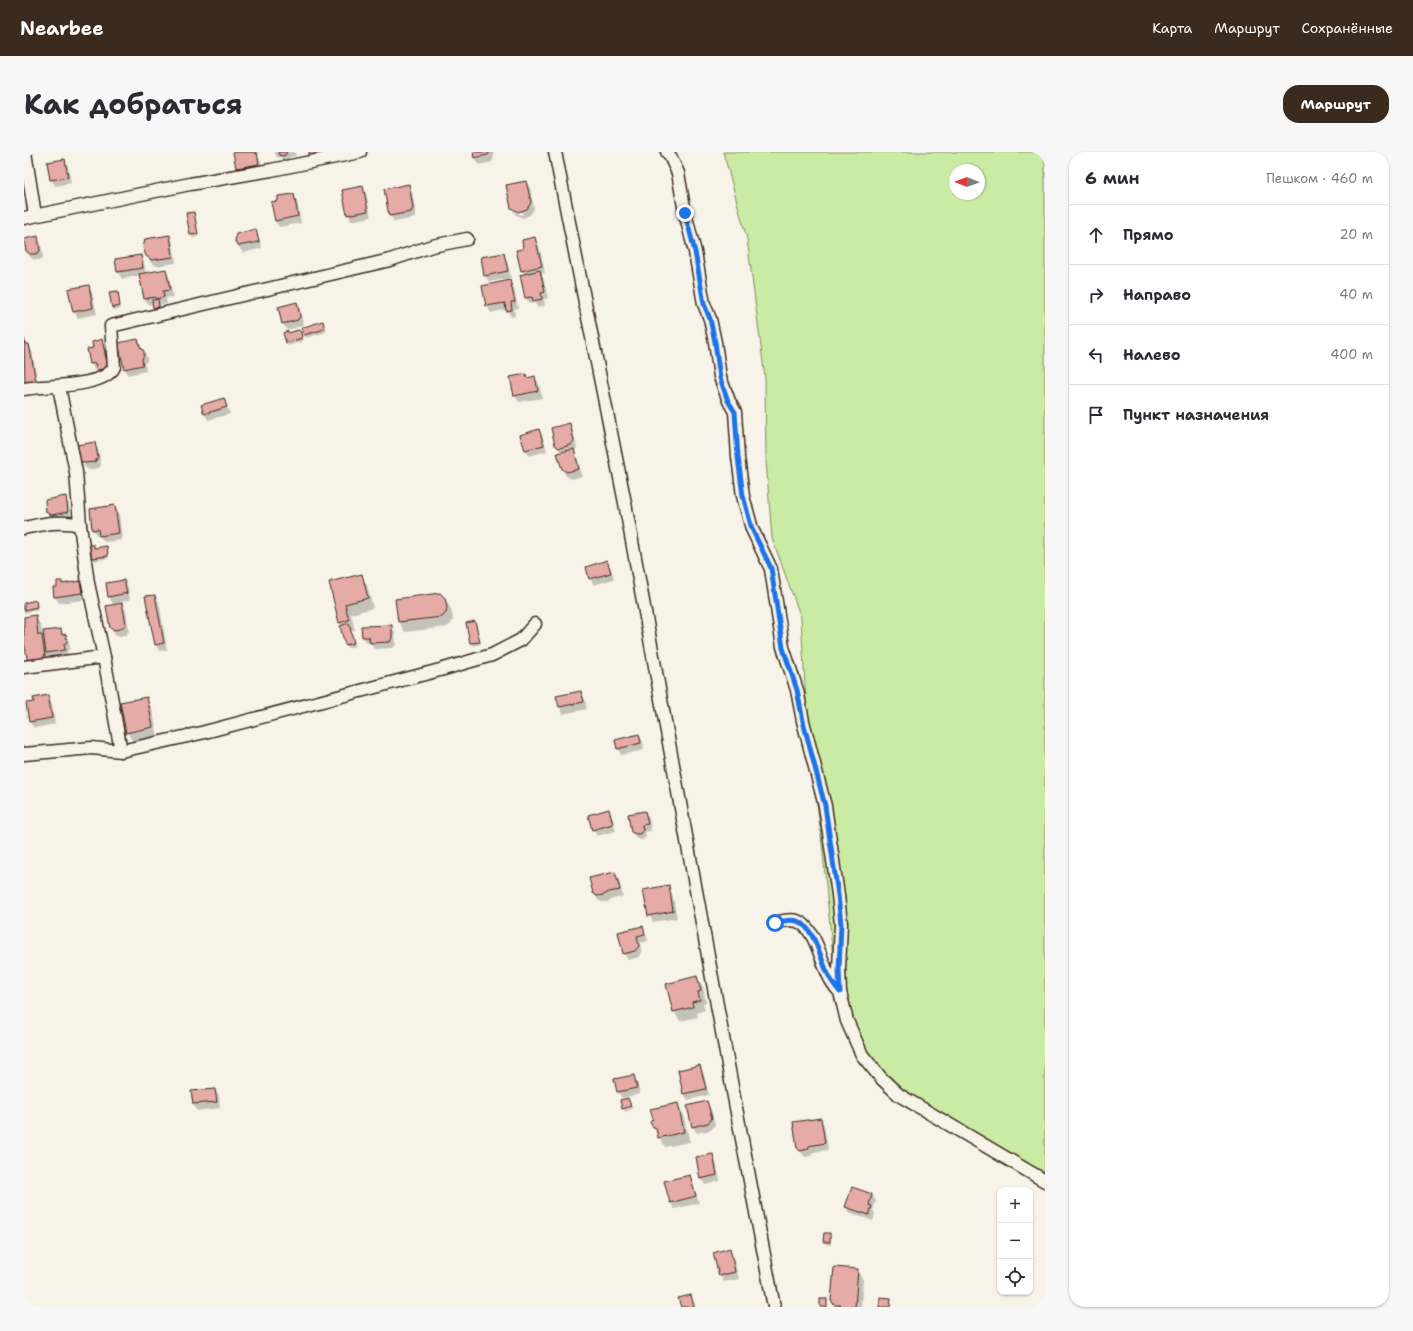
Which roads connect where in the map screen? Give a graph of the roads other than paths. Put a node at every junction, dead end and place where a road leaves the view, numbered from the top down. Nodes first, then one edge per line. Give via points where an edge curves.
1 (25, 152) edge
2 (360, 152) edge
3 (555, 152) edge
4 (667, 152) edge
5 (30, 217) edge
6 (467, 239) dead end
7 (59, 387) junction
8 (24, 389) edge
9 (80, 525) junction
10 (24, 528) edge
11 (535, 624) dead end
12 (104, 657) junction
13 (24, 667) edge
14 (122, 751) junction
15 (24, 754) edge
16 (775, 923) dead end
17 (840, 992) junction
18 (1045, 1181) edge
19 (774, 1307) edge

1 - 5 street
2 - 5 street via 182,185
3 - 19 street via 626,511
4 - 17 street via 678,173 704,304 715,342 720,378 735,412 743,496 752,529 771,568 783,648 797,690 825,806 840,917
6 - 7 street via 432,246 382,262 111,326 114,357 112,372 99,379
7 - 8 street
7 - 9 street via 76,472
9 - 10 street via 68,522 48,523
9 - 12 street via 88,583
11 - 14 street via 521,640 492,655 208,731
12 - 13 street
12 - 14 street
14 - 15 street via 92,748
16 - 17 street via 798,921 806,927 827,972
17 - 18 street via 847,1021 862,1055 899,1095

